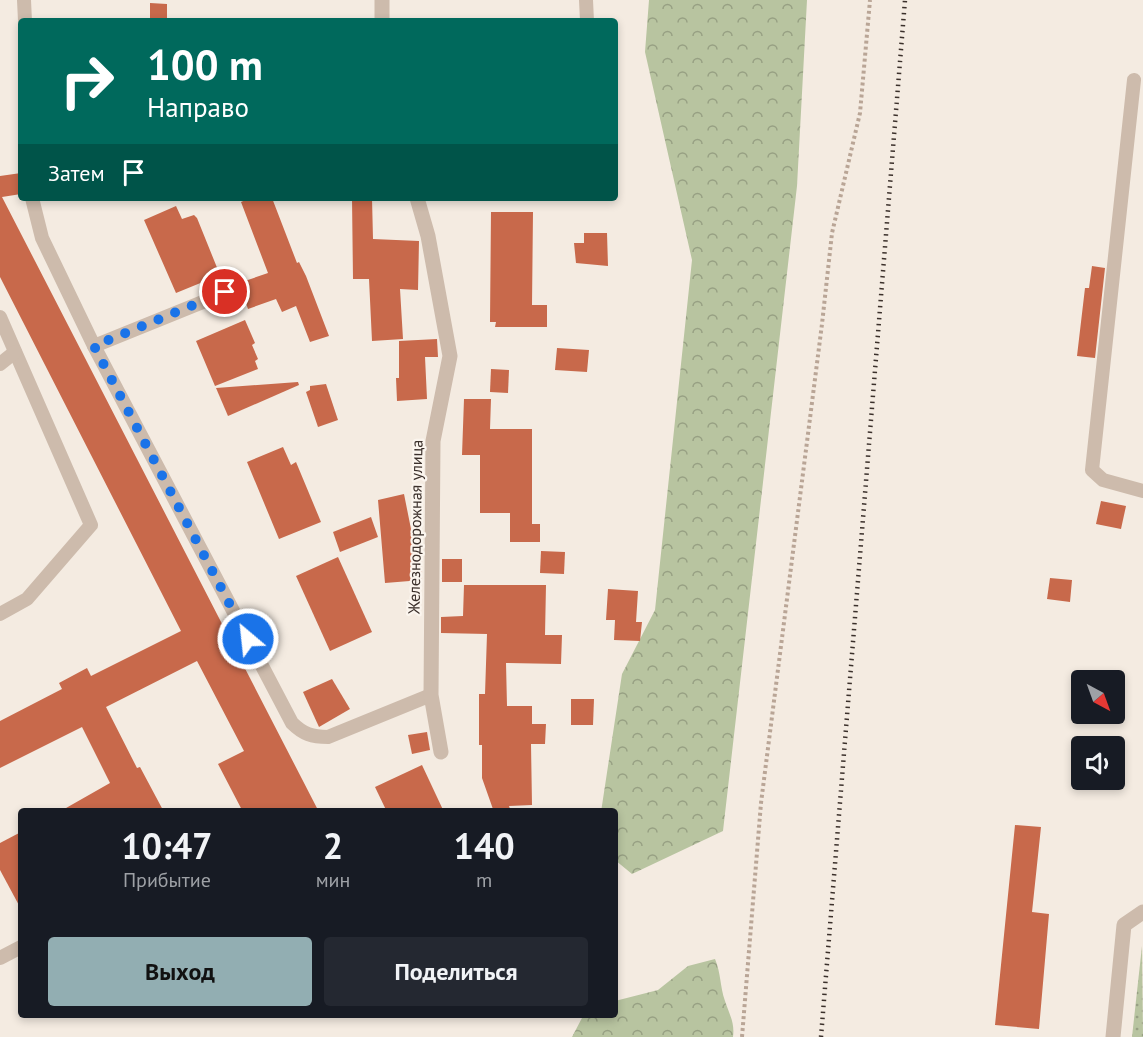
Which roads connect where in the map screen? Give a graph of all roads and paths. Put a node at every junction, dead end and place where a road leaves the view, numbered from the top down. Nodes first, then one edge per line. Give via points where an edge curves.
1 (24, 0) edge
2 (382, 0) edge
3 (586, 0) edge
4 (870, 0) edge
5 (25, 18) edge
6 (382, 18) edge
7 (587, 18) edge
8 (1134, 80) dead end
9 (33, 201) edge
10 (418, 201) edge
11 (225, 292) dead end
12 (0, 317) edge
13 (94, 346) junction
14 (15, 352) junction
15 (0, 364) edge
16 (1143, 491) edge
17 (0, 614) edge
18 (431, 695) junction
19 (441, 752) dead end
20 (1143, 912) edge
21 (18, 949) edge
22 (0, 958) edge
23 (742, 1037) edge
24 (1113, 1037) edge

1 - 5 lane
2 - 6 street
3 - 7 lane
4 - 23 path via 860,113 832,233 762,791
8 - 16 lane via 1092,470 1103,480
9 - 13 lane via 42,238
10 - 18 street, Железнодорожная улица via 450,356 433,441
11 - 13 lane
12 - 14 lane
13 - 18 lane via 292,723 301,732 328,737
14 - 15 lane
14 - 17 lane via 91,525 27,599
18 - 19 street, Железнодорожная улица
20 - 24 street via 1124,925
21 - 22 lane

